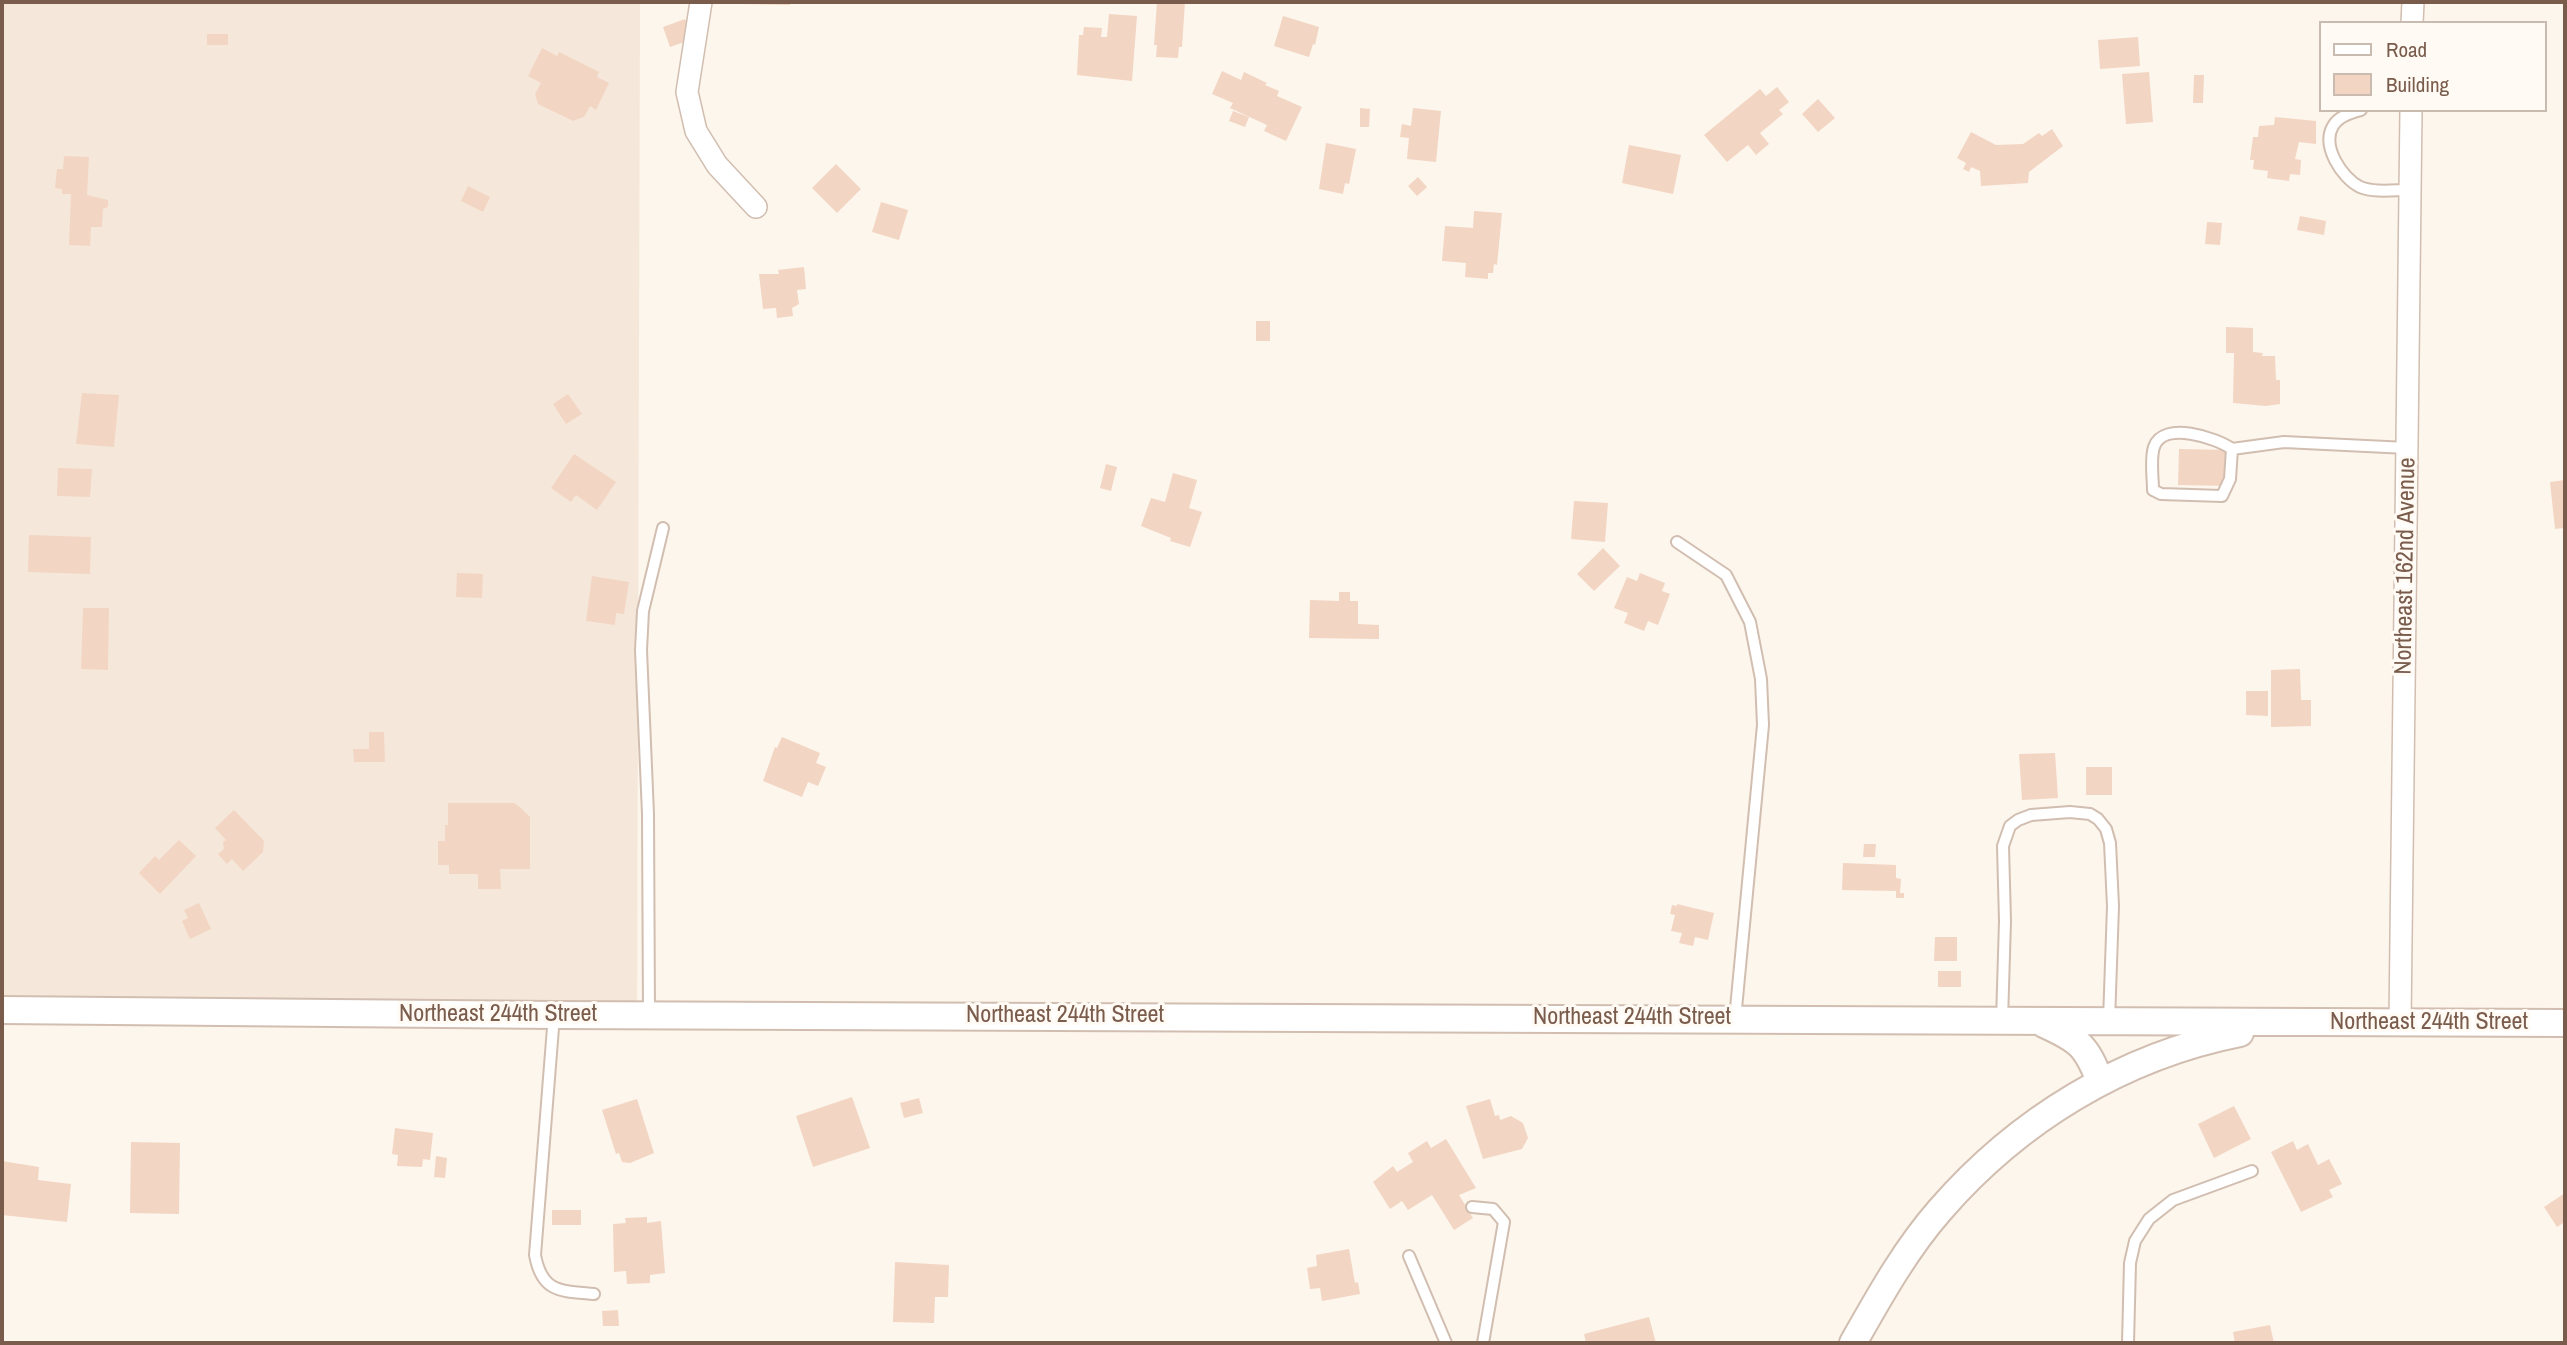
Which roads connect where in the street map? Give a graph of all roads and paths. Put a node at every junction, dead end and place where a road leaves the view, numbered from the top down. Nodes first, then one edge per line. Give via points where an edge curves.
1 (701, 2) edge
2 (2413, 2) edge
3 (2412, 21) edge
4 (2355, 112) edge
5 (2411, 112) edge
6 (2410, 190) junction
7 (756, 207) dead end
8 (2407, 448) junction
9 (2232, 449) junction
10 (663, 527) dead end
11 (1678, 541) dead end
12 (2, 1010) edge
13 (554, 1015) junction
14 (649, 1015) junction
15 (1735, 1019) junction
16 (2036, 1020) junction
17 (2002, 1021) junction
18 (2109, 1021) junction
19 (2400, 1022) junction
20 (2294, 1023) junction
21 (2565, 1023) edge
22 (2100, 1081) junction
23 (2252, 1171) dead end
24 (1472, 1207) dead end
25 (1409, 1256) dead end
26 (594, 1294) dead end
27 (1446, 1343) edge
28 (1483, 1343) edge
29 (1853, 1343) edge
30 (2128, 1343) edge

1 - 7 street via 687,92 696,131 717,165
2 - 3 street
4 - 6 lane via 2333,126 2329,140 2343,173 2366,188
5 - 6 street, Northeast 162nd Avenue
6 - 8 street, Northeast 162nd Avenue
8 - 9 lane via 2284,442
8 - 19 street, Northeast 162nd Avenue
9 - 9 lane via 2220,440 2191,433 2167,434 2153,448 2153,490 2222,496 2230,479
10 - 14 lane via 643,611 641,650
11 - 15 lane via 1726,575 1750,622 1761,679 1763,725
12 - 13 street, Northeast 244th Street
13 - 14 street, Northeast 244th Street
13 - 26 lane via 535,1255 543,1280 560,1291
14 - 15 street, Northeast 244th Street
15 - 17 street, Northeast 244th Street
16 - 17 street, Northeast 244th Street
16 - 18 street
16 - 22 street, Northeast 244th Street via 2074,1037 2090,1057
17 - 18 lane via 2003,846 2010,826 2018,820 2070,812 2098,819 2110,843
18 - 20 street
19 - 20 street, Northeast 244th Street
19 - 21 street, Northeast 244th Street
20 - 22 street via 2206,1040
22 - 29 street via 1994,1154 1939,1211 1889,1279
23 - 30 lane via 2173,1200 2149,1219 2130,1263
24 - 28 lane via 1493,1209 1504,1222
25 - 27 lane

